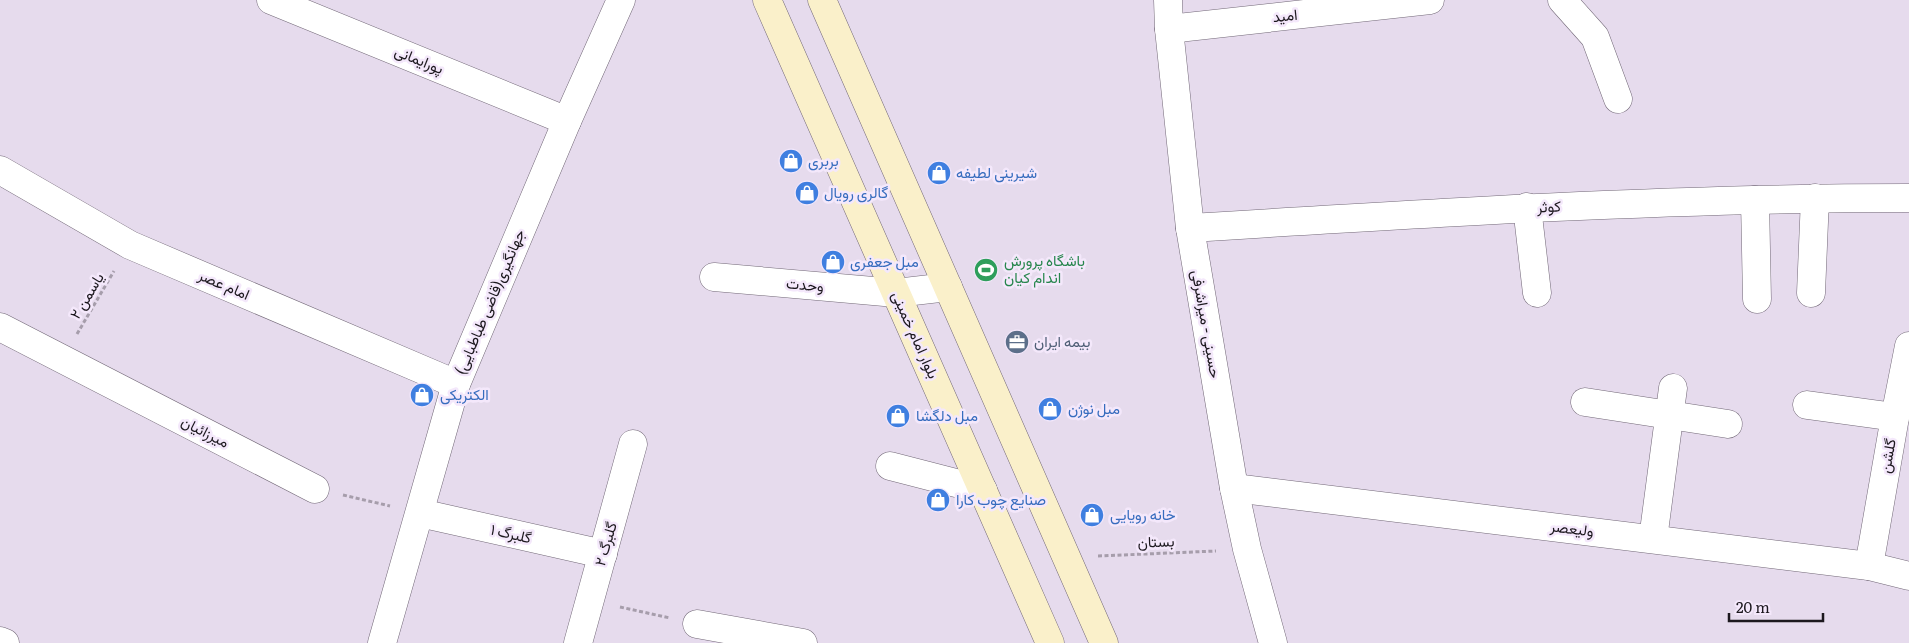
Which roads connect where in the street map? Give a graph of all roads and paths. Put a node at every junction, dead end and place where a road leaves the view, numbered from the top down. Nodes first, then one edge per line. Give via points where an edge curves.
1 (271, 0) edge
2 (621, 0) edge
3 (767, 0) edge
4 (822, 0) edge
5 (1168, 0) edge
6 (1430, 0) edge
7 (1562, 0) edge
8 (1169, 29) junction
9 (1618, 99) dead end
10 (567, 121) junction
11 (0, 170) edge
12 (1815, 198) junction
13 (1909, 198) edge
14 (1755, 200) junction
15 (1526, 207) junction
16 (1190, 228) junction
17 (130, 245) junction
18 (714, 278) dead end
19 (948, 287) junction
20 (896, 293) junction
21 (1812, 293) dead end
22 (1537, 294) dead end
23 (1757, 299) dead end
24 (0, 327) edge
25 (63, 359) junction
26 (1908, 361) edge
27 (456, 384) junction
28 (1673, 388) dead end
29 (1584, 402) dead end
30 (1807, 405) dead end
31 (1670, 415) junction
32 (1895, 418) junction
33 (1728, 424) dead end
34 (634, 444) dead end
35 (890, 466) dead end
36 (1234, 488) junction
37 (315, 489) joint
38 (983, 490) junction
39 (420, 513) junction
40 (1653, 539) junction
41 (1247, 549) junction
42 (603, 554) junction
43 (1066, 557) junction
44 (1870, 566) junction
45 (1909, 576) edge
46 (590, 600) junction
47 (697, 624) joint
48 (0, 641) edge
49 (5, 643) edge
50 (382, 643) edge
51 (578, 643) edge
52 (803, 643) edge
53 (1050, 643) edge
54 (1104, 643) edge
55 (1273, 643) edge

1 - 10 street, پورایمانی
2 - 10 street, جهانگیری(قاضی طباطبایی)
3 - 20 main road, بلوار امام خمینی
4 - 19 main road
5 - 8 street, حسینی - میراشرفی
6 - 8 street, امید
7 - 9 street via 1595,37
8 - 16 street, حسینی - میراشرفی
10 - 27 street, جهانگیری(قاضی طباطبایی)
11 - 17 street, امام عصر
12 - 13 street, کوثر
12 - 14 street, کوثر
12 - 21 street
14 - 15 street, کوثر
14 - 23 street
15 - 16 street, کوثر
15 - 22 street
16 - 36 street, حسینی - میراشرفی
17 - 25 path, یاسمن ۲
17 - 27 street, امام عصر
18 - 20 street, وحدت
19 - 20 street, وحدت
19 - 43 main road
20 - 38 main road, بلوار امام خمینی
24 - 25 street, میرزائیان
25 - 37 street, میرزائیان
26 - 32 street, گلشن
27 - 39 street, جهانگیری(قاضی طباطبایی)
28 - 31 street
29 - 31 street
30 - 32 street
31 - 33 street
31 - 40 street
32 - 44 street, گلشن
34 - 42 street, گلبرگ ۲
35 - 38 street
36 - 40 street, ولیعصر
36 - 41 street, حسینی - میراشرفی
37 - 39 path
38 - 53 main road, بلوار امام خمینی
39 - 42 street, گلبرگ ۱
39 - 50 street, جهانگیری(قاضی طباطبایی)
40 - 44 street, ولیعصر
41 - 43 path, بستان
41 - 55 street, حسینی - میراشرفی
42 - 46 street, گلبرگ ۲
43 - 54 main road
44 - 45 street, ولیعصر
46 - 47 path
46 - 51 street, گلبرگ ۲
47 - 52 street
48 - 49 street

